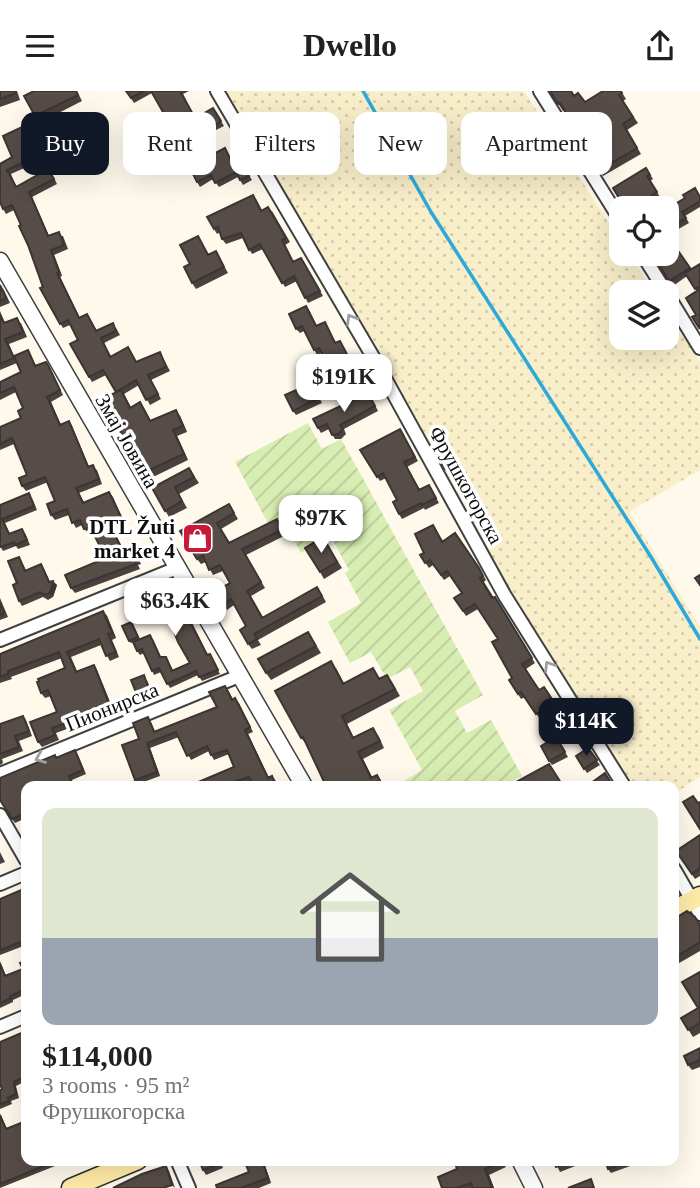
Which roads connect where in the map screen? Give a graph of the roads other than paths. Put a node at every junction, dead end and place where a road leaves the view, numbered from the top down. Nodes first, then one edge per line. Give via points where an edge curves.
1 (217, 91) edge
2 (540, 91) edge
3 (609, 202) edge
4 (0, 261) edge
5 (679, 314) edge
6 (700, 348) edge
7 (177, 568) junction
8 (0, 640) edge
9 (239, 676) junction
10 (0, 774) edge
11 (301, 781) edge
12 (621, 781) edge
13 (0, 815) edge
14 (21, 851) edge
15 (21, 875) edge
16 (679, 876) edge
17 (0, 884) edge
18 (698, 903) edge
19 (679, 909) edge
20 (21, 1018) edge
21 (0, 1027) edge
22 (124, 1166) edge
23 (180, 1166) edge
24 (523, 1166) edge
25 (71, 1188) edge
26 (189, 1188) edge
27 (534, 1188) edge

12 -> 1 street, Фрушкогорска via 505,596 376,362
2 - 3 street
4 - 7 street, Змај Јовина
5 - 6 street
7 - 8 street
7 - 9 street, Змај Јовина
9 -> 10 street, Пионирска
9 - 11 street, Змај Јовина
13 - 14 street
15 - 17 street
16 - 18 street
18 - 19 main road
20 - 21 street
22 - 25 main road
23 - 26 street
24 - 27 street

